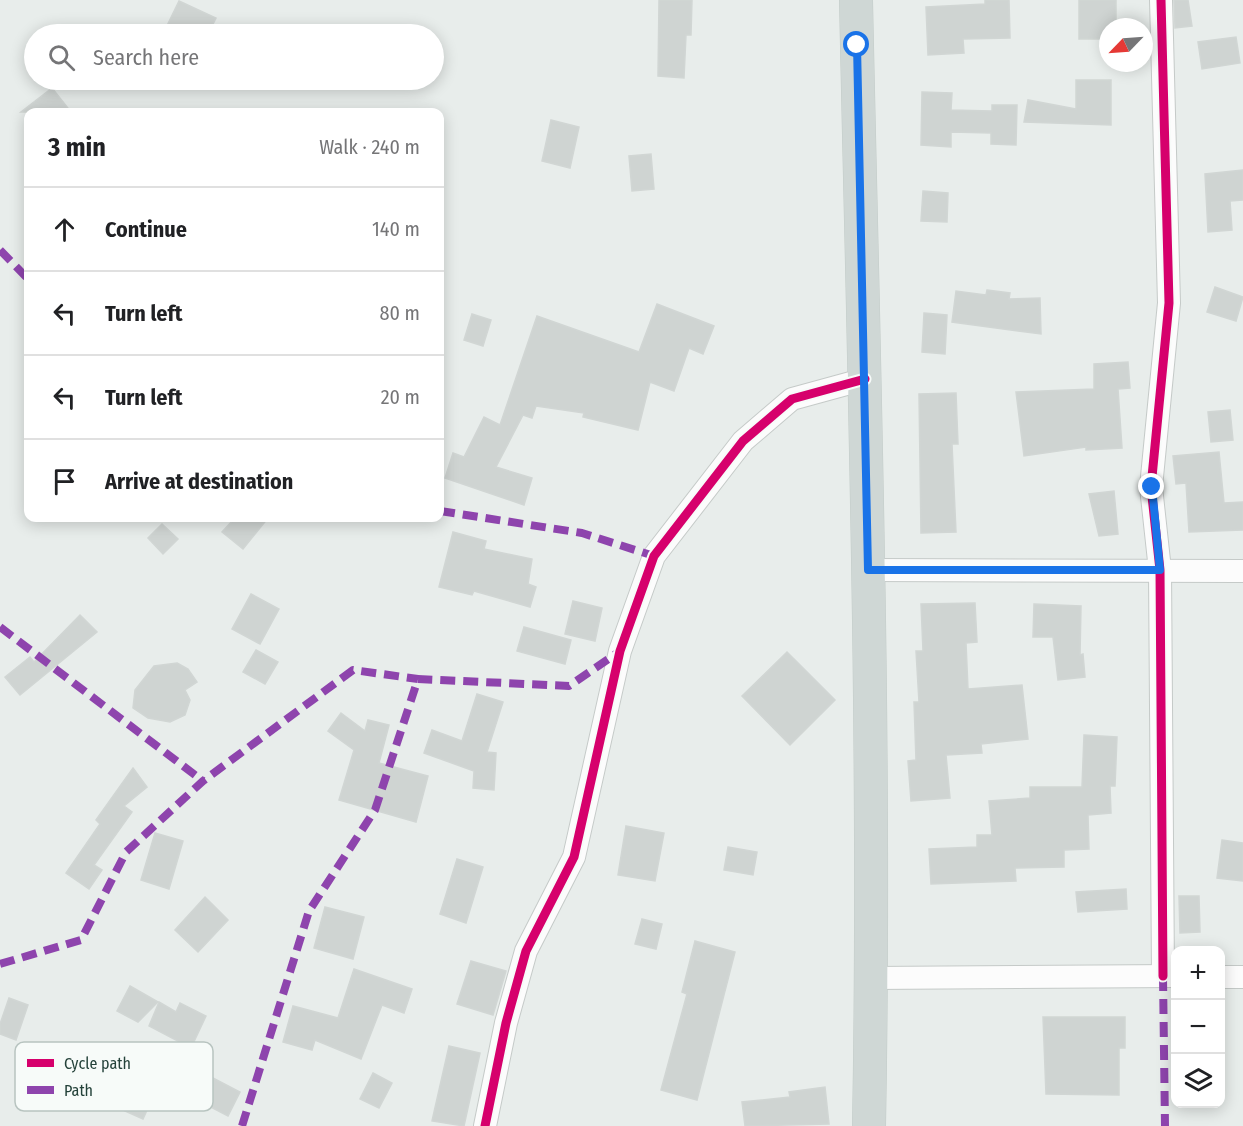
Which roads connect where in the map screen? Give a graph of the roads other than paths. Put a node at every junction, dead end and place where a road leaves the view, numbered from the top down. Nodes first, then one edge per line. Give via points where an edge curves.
1 (856, 0) edge
2 (1161, 0) edge
3 (864, 379) junction
4 (868, 570) junction
5 (1160, 570) junction
6 (1243, 571) edge
7 (1169, 976) edge
8 (1225, 977) edge
9 (1243, 977) edge
10 (872, 978) junction
11 (485, 1126) edge
12 (869, 1126) edge

1 - 3 main road
2 - 5 street via 1168,303 1152,487
3 - 4 main road
3 - 11 street via 792,399 743,441 654,556 620,651 574,856 526,951 506,1023
4 - 5 street
4 - 10 main road
5 - 6 street
5 - 7 street
7 - 10 street
8 - 9 street
10 - 12 main road

